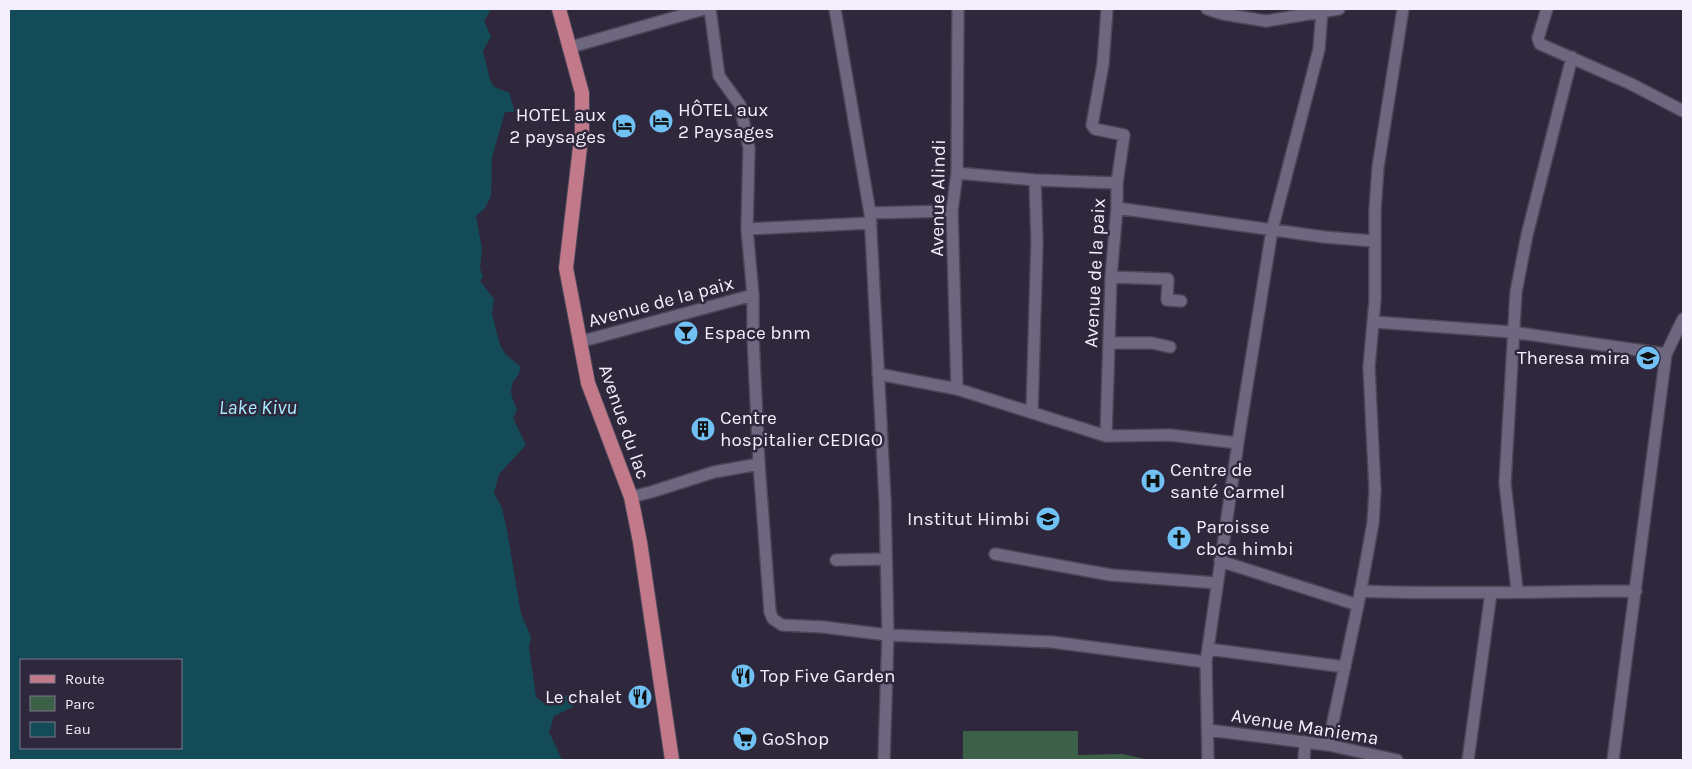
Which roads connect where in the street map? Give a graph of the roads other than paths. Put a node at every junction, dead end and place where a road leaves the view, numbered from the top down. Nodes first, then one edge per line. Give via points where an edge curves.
1 (559, 9) edge
2 (704, 9) edge
3 (710, 9) edge
4 (835, 9) edge
5 (958, 9) edge
6 (1108, 9) edge
7 (1207, 9) edge
8 (1340, 9) edge
9 (1403, 9) edge
10 (1547, 9) edge
11 (1322, 11) junction
12 (1300, 12) edge
13 (571, 47) junction
14 (1572, 57) junction
15 (1683, 110) edge
16 (957, 173) junction
17 (1035, 180) junction
18 (1116, 183) junction
19 (1117, 208) junction
20 (952, 211) junction
21 (870, 218) junction
22 (747, 229) junction
23 (1272, 230) junction
24 (1374, 241) junction
25 (1111, 277) junction
26 (753, 295) junction
27 (1181, 301) dead end
28 (1683, 319) edge
29 (1374, 322) junction
30 (1512, 332) junction
31 (579, 342) junction
32 (1108, 343) junction
33 (1170, 348) dead end
34 (1666, 354) junction
35 (878, 374) junction
36 (957, 389) junction
37 (1032, 412) junction
38 (1106, 436) junction
39 (1238, 443) junction
40 (759, 464) junction
41 (630, 496) junction
42 (995, 554) dead end
43 (886, 559) junction
44 (836, 560) dead end
45 (1220, 561) junction
46 (1217, 583) junction
47 (1517, 590) junction
48 (1360, 591) junction
49 (1636, 591) junction
50 (1491, 592) junction
51 (1358, 605) junction
52 (888, 635) junction
53 (1208, 649) junction
54 (1206, 662) junction
55 (1345, 667) junction
56 (1208, 730) junction
57 (1305, 742) junction
58 (1328, 745) junction
59 (1375, 758) edge
60 (672, 760) edge
61 (884, 760) edge
62 (1208, 760) edge
63 (1304, 760) edge
64 (1397, 760) edge
65 (1468, 760) edge
66 (1613, 760) edge

1 - 13 main road, Avenue du lac
2 - 13 street
3 - 22 street, Avenue de la paix via 719,76 740,105 749,148
4 - 21 street
5 - 16 street, Avenue Alindi
6 - 18 street via 1092,126 1124,135
7 - 12 street via 1266,21
8 - 11 street
9 - 24 street via 1378,167
10 - 14 street via 1538,41
11 - 12 street
11 - 23 street via 1319,49
13 - 31 main road, Avenue du lac via 582,92 582,130 566,268
14 - 15 street
14 - 30 street via 1519,269
16 - 17 street, Avenue de la paix
16 - 20 street, Avenue Alindi
17 - 18 street, Avenue de la paix
17 - 37 street via 1037,242
18 - 19 street, Avenue de la paix
19 - 23 street
19 - 25 street, Avenue de la paix
20 - 21 street
20 - 36 street, Avenue Alindi
21 - 22 street
21 - 35 street
22 - 26 street, Avenue de la paix
23 - 24 street
23 - 39 street
24 - 29 street
25 - 27 street via 1168,279 1166,300
25 - 32 street, Avenue de la paix
26 - 31 street, Avenue de la paix
26 - 40 street, Avenue de la paix
28 - 34 street
29 - 30 street
29 - 48 street via 1369,367 1376,490
30 - 34 street
30 - 47 street via 1505,483
31 - 41 main road, Avenue du lac via 588,383
32 - 33 street via 1152,343
32 - 38 street, Avenue de la paix
34 - 49 street
35 - 36 street
35 - 43 street
36 - 37 street
37 - 38 street
38 - 39 street via 1170,435
39 - 45 street
40 - 41 street via 714,472
40 - 52 street, Avenue de la paix via 773,619 782,625
41 - 60 main road, Avenue du lac via 640,542
42 - 46 street via 1112,575
43 - 44 street
43 - 52 street
45 - 46 street
45 - 51 street
46 - 53 street
47 - 49 street
47 - 50 street
48 - 50 street
48 - 51 street
49 - 66 street
50 - 65 street
51 - 55 street
52 - 54 street via 1052,642
52 - 61 street
53 - 54 street
53 - 55 street
54 - 56 street
55 - 58 street
56 - 57 street, Avenue Maniema
56 - 62 street
57 - 58 street, Avenue Maniema
57 - 63 street
58 - 59 street, Avenue Maniema
59 - 64 street, Avenue Maniema

